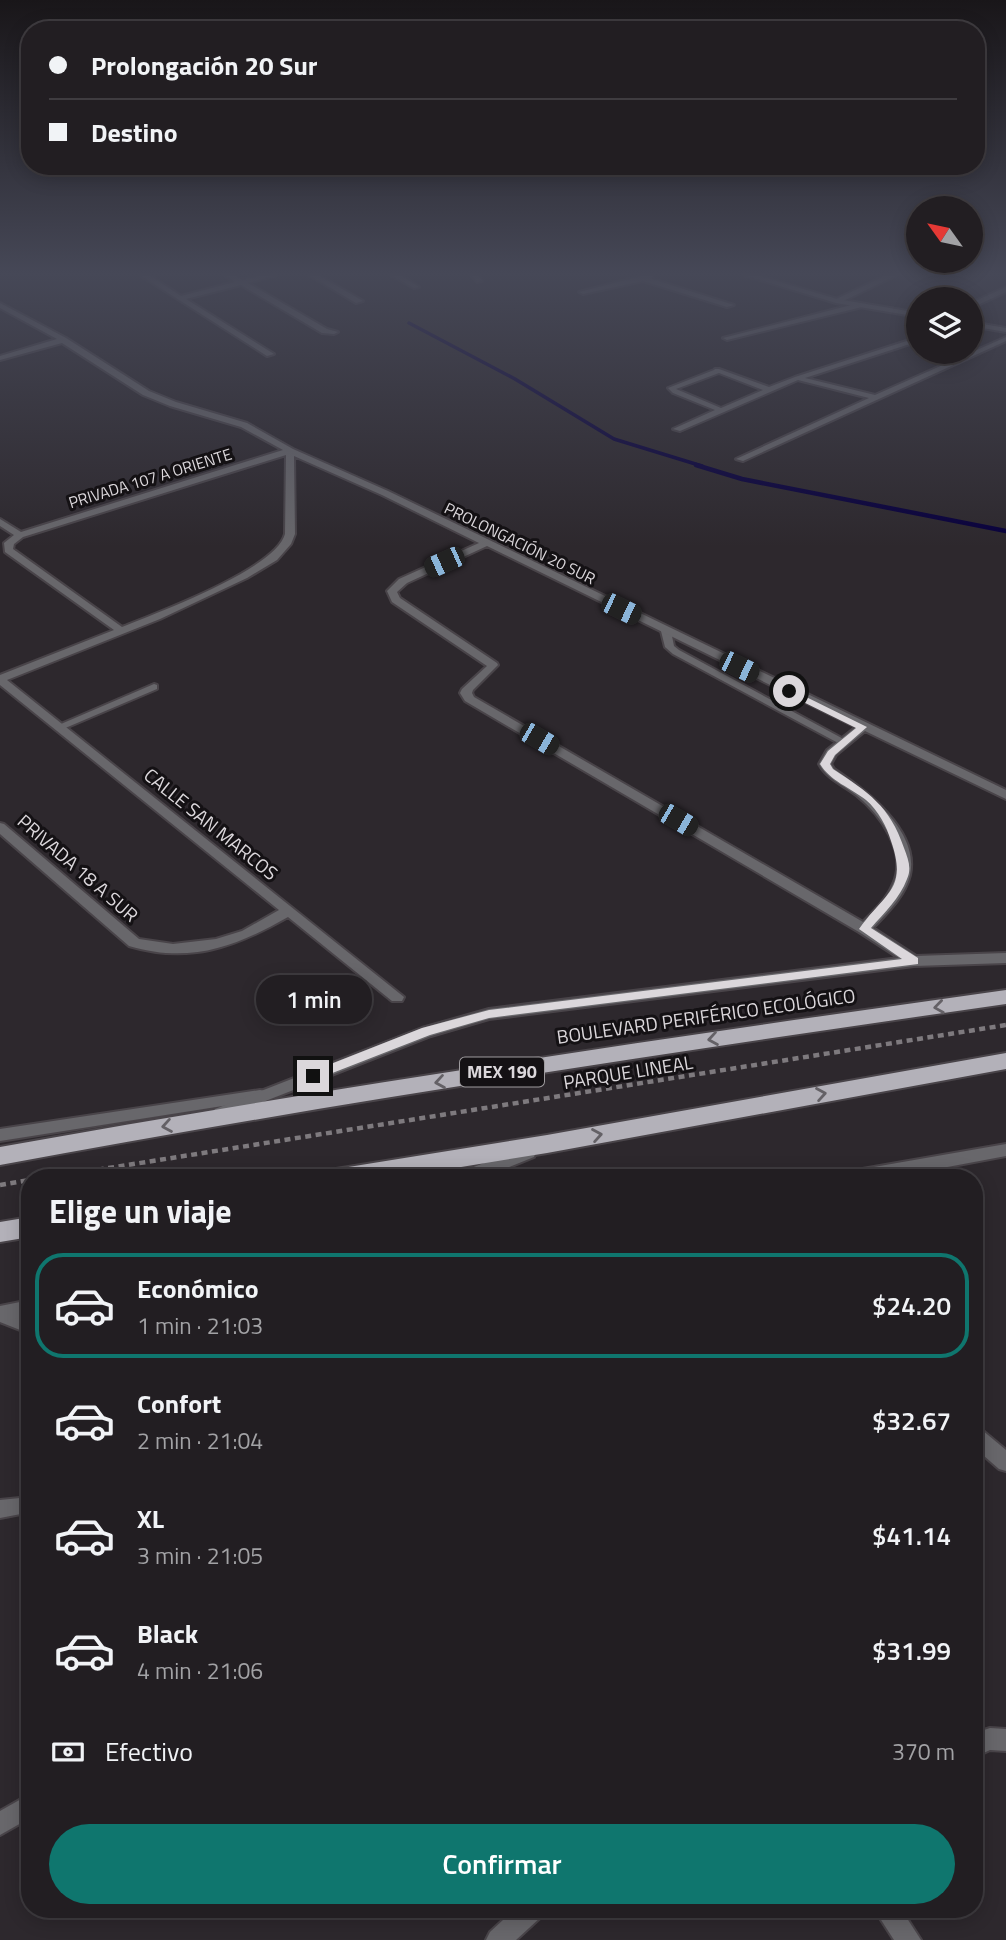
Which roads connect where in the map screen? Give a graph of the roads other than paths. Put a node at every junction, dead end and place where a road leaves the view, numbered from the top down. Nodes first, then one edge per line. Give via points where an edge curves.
1 (102, 366) edge
2 (836, 366) edge
3 (948, 366) edge
4 (797, 378) junction
5 (769, 390) junction
6 (878, 398) junction
7 (720, 411) junction
8 (677, 429) dead end
9 (290, 451) junction
10 (740, 459) dead end
11 (0, 522) edge
12 (20, 535) junction
13 (486, 543) junction
14 (120, 630) junction
15 (666, 631) junction
16 (0, 680) edge
17 (154, 687) dead end
18 (59, 727) junction
19 (862, 727) junction
20 (844, 742) junction
21 (1006, 795) edge
22 (0, 827) edge
23 (288, 911) junction
24 (864, 929) junction
25 (1006, 958) edge
26 (914, 961) junction
27 (397, 997) dead end
28 (1006, 997) edge
29 (1006, 1061) edge
30 (267, 1094) junction
31 (202, 1119) junction
32 (0, 1135) edge
33 (547, 1144) junction
34 (1006, 1150) edge
35 (0, 1156) edge
36 (392, 1169) edge
37 (486, 1169) edge
38 (902, 1169) edge
39 (21, 1228) edge
40 (0, 1232) edge
41 (21, 1310) edge
42 (1, 1314) edge
43 (21, 1322) edge
44 (983, 1443) edge
45 (1006, 1462) edge
46 (20, 1507) dead end
47 (0, 1509) edge
48 (983, 1741) edge
49 (1006, 1741) edge
50 (21, 1811) edge
51 (0, 1824) edge
52 (523, 1918) edge
53 (893, 1918) edge
54 (498, 1940) edge
55 (909, 1940) edge

1 - 9 street, PROLONGACIÓN 20 SUR via 173,404 244,425
2 - 4 lane
3 - 6 lane
4 - 5 lane
4 - 6 lane
5 - 7 lane
5 - 7 lane via 718,371 672,388
6 - 10 lane
7 - 8 lane
9 - 12 street, PRIVADA 107 A ORIENTE
9 - 13 street, PROLONGACIÓN 20 SUR
9 - 14 street via 290,534 282,551 246,577
11 - 12 street
12 - 14 street via 9,543 8,550
13 - 15 street, PROLONGACIÓN 20 SUR
13 - 24 street via 402,581 393,591 396,600 493,665 467,688 469,699
14 - 16 street
15 - 19 street, PROLONGACIÓN 20 SUR
15 - 20 lane via 676,652
16 - 18 street, CALLE SAN MARCOS
17 - 18 lane
18 - 23 street, CALLE SAN MARCOS
19 - 20 street
19 - 21 street, PROLONGACIÓN 20 SUR
20 - 24 street via 825,764 883,813 905,864 892,896
22 - 23 street, PRIVADA 18 A SUR via 134,943 145,947 173,949 230,941
23 - 27 street, CALLE SAN MARCOS
24 - 26 street
25 - 26 street
26 - 30 street via 489,1014 427,1031
28 -> 31 highway, BOULEVARD PERIFÉRICO ECOLÓGICO / MEX 190
33 -> 29 highway
30 - 31 street
30 - 32 lane
31 -> 35 highway, BOULEVARD PERIFÉRICO ECOLÓGICO / MEX 190
33 - 36 highway
33 - 37 street
34 - 38 street
39 - 40 highway
41 - 42 street
42 - 43 street
44 - 45 street
46 - 47 lane
48 - 49 street via 996,1737
50 - 51 street
52 - 54 street
53 - 55 street

